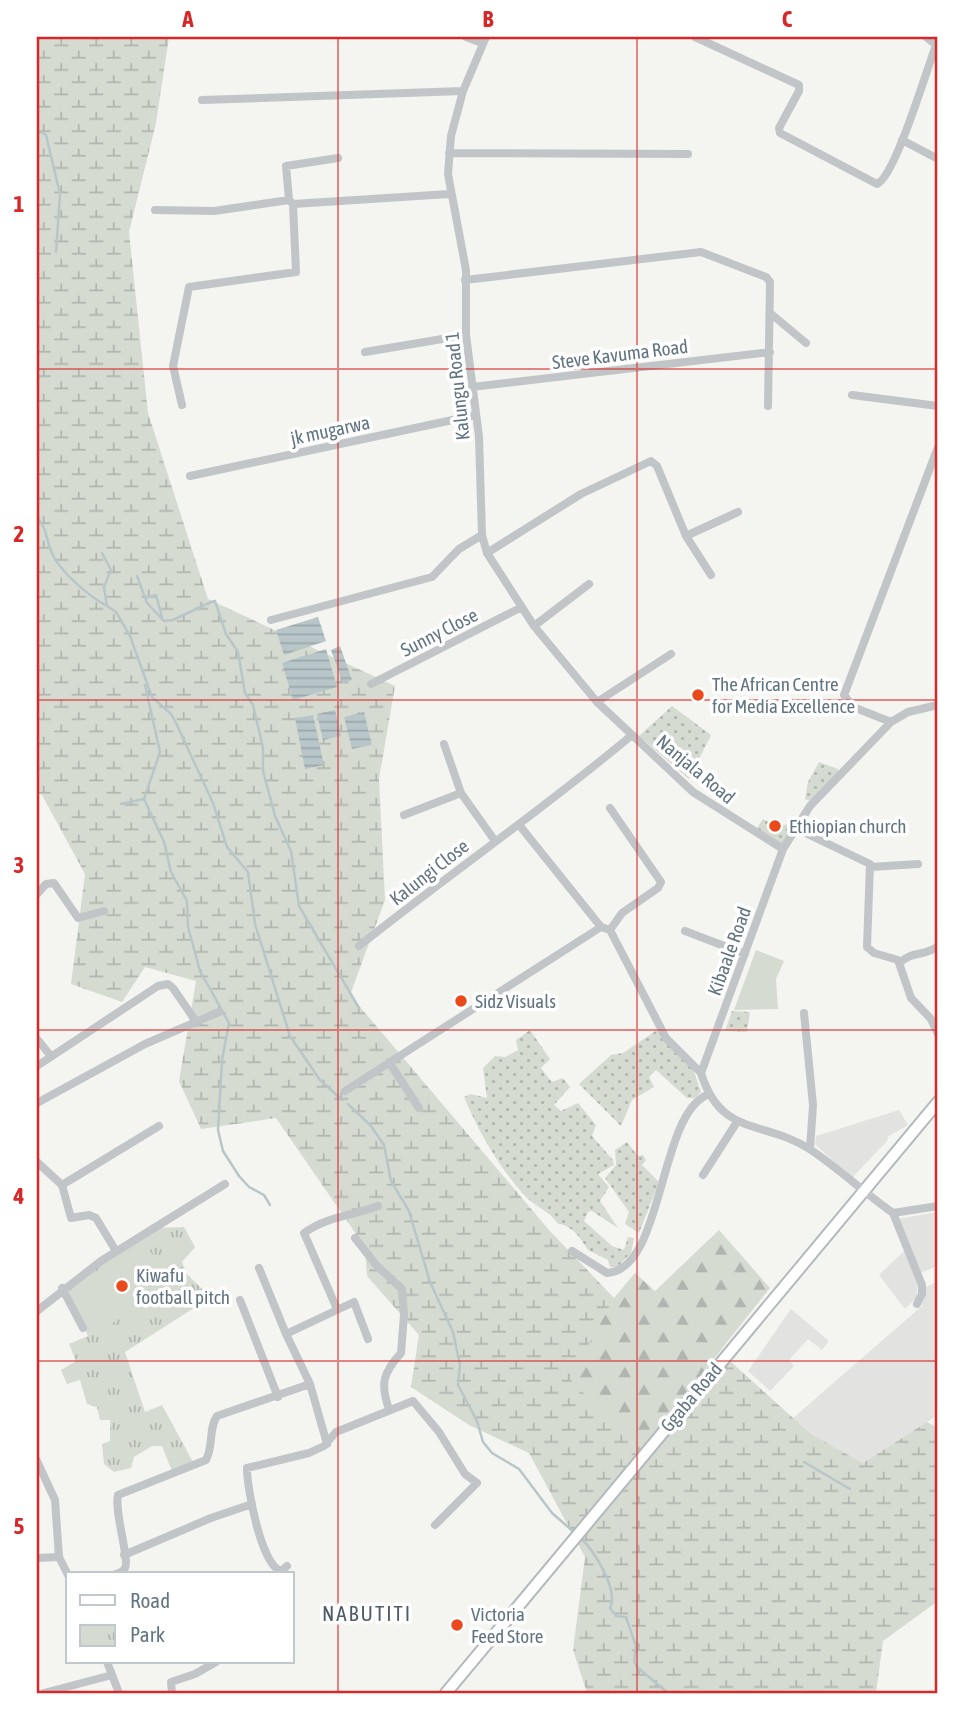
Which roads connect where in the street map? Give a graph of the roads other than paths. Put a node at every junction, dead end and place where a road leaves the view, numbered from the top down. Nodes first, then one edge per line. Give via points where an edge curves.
1 (466, 37) edge
2 (695, 37) edge
3 (926, 37) edge
4 (484, 40) edge
5 (937, 42) edge
6 (463, 91) junction
7 (202, 100) dead end
8 (901, 140) junction
9 (449, 153) junction
10 (688, 154) dead end
11 (338, 158) dead end
12 (938, 159) edge
13 (449, 194) junction
14 (291, 202) junction
15 (155, 210) dead end
16 (464, 280) junction
17 (770, 313) junction
18 (466, 335) junction
19 (806, 343) dead end
20 (365, 352) dead end
21 (770, 352) junction
22 (472, 387) junction
23 (852, 395) dead end
24 (182, 405) dead end
25 (768, 406) dead end
26 (938, 406) edge
27 (476, 415) junction
28 (938, 447) edge
29 (190, 476) dead end
30 (738, 512) dead end
31 (482, 536) junction
32 (686, 536) junction
33 (487, 553) junction
34 (711, 575) dead end
35 (589, 584) dead end
36 (520, 607) junction
37 (271, 620) dead end
38 (534, 626) junction
39 (671, 654) dead end
40 (371, 684) dead end
41 (597, 702) junction
42 (938, 705) edge
43 (891, 722) junction
44 (632, 735) junction
45 (444, 744) dead end
46 (461, 793) junction
47 (610, 808) dead end
48 (404, 815) dead end
49 (520, 826) junction
50 (795, 828) junction
51 (495, 841) junction
52 (783, 849) junction
53 (918, 864) dead end
54 (871, 867) junction
55 (37, 894) edge
56 (104, 911) dead end
57 (601, 927) junction
58 (610, 930) junction
59 (684, 931) dead end
60 (359, 946) dead end
61 (938, 946) edge
62 (745, 954) junction
63 (897, 960) junction
64 (219, 1012) dead end
65 (804, 1013) dead end
66 (197, 1024) junction
67 (938, 1034) edge
68 (37, 1039) edge
69 (50, 1055) junction
70 (389, 1062) junction
71 (37, 1066) edge
72 (701, 1073) junction
73 (345, 1091) dead end
74 (707, 1095) junction
75 (938, 1102) edge
76 (37, 1103) edge
77 (419, 1108) dead end
78 (737, 1122) junction
79 (159, 1126) dead end
80 (810, 1149) junction
81 (37, 1162) edge
82 (703, 1175) dead end
83 (225, 1184) dead end
84 (62, 1185) junction
85 (862, 1191) junction
86 (378, 1206) dead end
87 (938, 1206) edge
88 (893, 1213) junction
89 (355, 1238) dead end
90 (116, 1251) junction
91 (572, 1251) dead end
92 (259, 1268) dead end
93 (62, 1288) junction
94 (240, 1300) dead end
95 (917, 1304) dead end
96 (337, 1308) junction
97 (37, 1311) edge
98 (83, 1328) dead end
99 (286, 1334) junction
100 (368, 1339) dead end
101 (310, 1384) junction
102 (278, 1397) junction
103 (389, 1409) junction
104 (327, 1444) junction
105 (37, 1461) edge
106 (252, 1504) junction
107 (435, 1525) dead end
108 (124, 1555) junction
109 (59, 1557) junction
110 (37, 1558) edge
111 (287, 1566) dead end
112 (66, 1572) edge
113 (119, 1572) edge
114 (108, 1664) edge
115 (212, 1664) edge
116 (112, 1675) junction
117 (44, 1693) edge
118 (119, 1693) edge
119 (172, 1693) edge
120 (446, 1693) edge

1 - 4 street
2 - 8 street via 799,85 780,133 877,184 884,179
3 - 5 street
4 - 6 street, Kalungu Road 1
5 - 8 street
6 - 7 street
6 - 9 street, Kalungu Road 1
8 - 12 street
9 - 10 street
9 - 13 street, Kalungu Road 1
11 - 14 street via 286,166
13 - 14 street
13 - 16 street, Kalungu Road 1 via 466,270
14 - 15 street via 214,211
14 - 24 street via 298,267 293,274 189,288 173,366
16 - 17 street via 701,252 768,278
16 - 18 street, Kalungu Road 1
17 - 19 street
17 - 21 street
18 - 20 street
18 - 22 street, Kalungu Road 1
21 - 22 street, Steve Kavuma Road
21 - 25 street
22 - 27 street, Kalungu Road 1
23 - 26 street
27 - 29 street, jk mugarwa
27 - 31 street, Kalungu Road 1
28 - 43 street via 844,695 849,704
30 - 32 street
31 - 33 street, Kalungu Road 1
31 - 37 street via 459,550 432,577
32 - 33 street via 651,461 570,499
32 - 34 street
33 - 36 street, Kalungu Road 1
35 - 38 street
36 - 38 street, Kalungu Road 1
36 - 40 street, Sunny Close
38 - 41 street, Kalungu Road 1
39 - 41 street
41 - 44 street, Nanjala Road
42 - 43 street, Kibaale Road via 908,712
43 - 50 street, Kibaale Road via 810,806
44 - 49 street, Kalungi Close
44 - 52 street, Nanjala Road via 713,807
45 - 46 street
46 - 48 street
46 - 51 street
47 - 58 street via 661,881 658,888 622,913
49 - 51 street, Kalungi Close
49 - 57 street
50 - 52 street, Kibaale Road
50 - 54 street
51 - 60 street, Kalungi Close
52 - 62 street, Kibaale Road
53 - 54 street
54 - 63 street via 867,947
55 - 56 street via 46,884 54,883 78,918
57 - 58 street
57 - 70 street
58 - 72 street via 666,1038
59 - 62 street
61 - 63 street
62 - 72 street, Kibaale Road
63 - 67 street via 911,998
64 - 66 street
65 - 80 street via 813,1105
66 - 69 street via 173,988 158,986
66 - 76 street via 145,1044
68 - 69 street
69 - 71 street
70 - 73 street
70 - 77 street
72 - 74 street
74 - 78 street
74 - 91 street via 696,1101 688,1114 650,1228 629,1261 607,1273
75 - 85 main road, Ggaba Road
78 - 80 street
78 - 82 street
79 - 84 street
80 - 85 street
81 - 84 street
83 - 90 street
84 - 90 street via 70,1217 96,1218
85 - 88 street
85 - 120 main road, Ggaba Road
86 - 96 street via 332,1217 304,1233
87 - 88 street
88 - 95 street via 922,1285
89 - 103 street via 402,1289 401,1353 391,1362 382,1385
90 - 93 street
92 - 99 street
93 - 97 street
93 - 98 street
94 - 102 street
96 - 99 street
96 - 100 street via 354,1302
99 - 101 street
101 - 102 street
101 - 104 street
102 - 108 street via 217,1416 209,1455 202,1463 118,1495
103 - 104 street via 336,1432
103 - 107 street via 413,1401 477,1483
104 - 106 street via 298,1457 248,1466
105 - 109 street via 55,1500
106 - 108 street
106 - 111 street via 267,1559 279,1571
108 - 113 street via 125,1568
109 - 110 street
109 - 112 street
114 - 116 street
115 - 119 street via 171,1682
116 - 117 street
116 - 118 street

